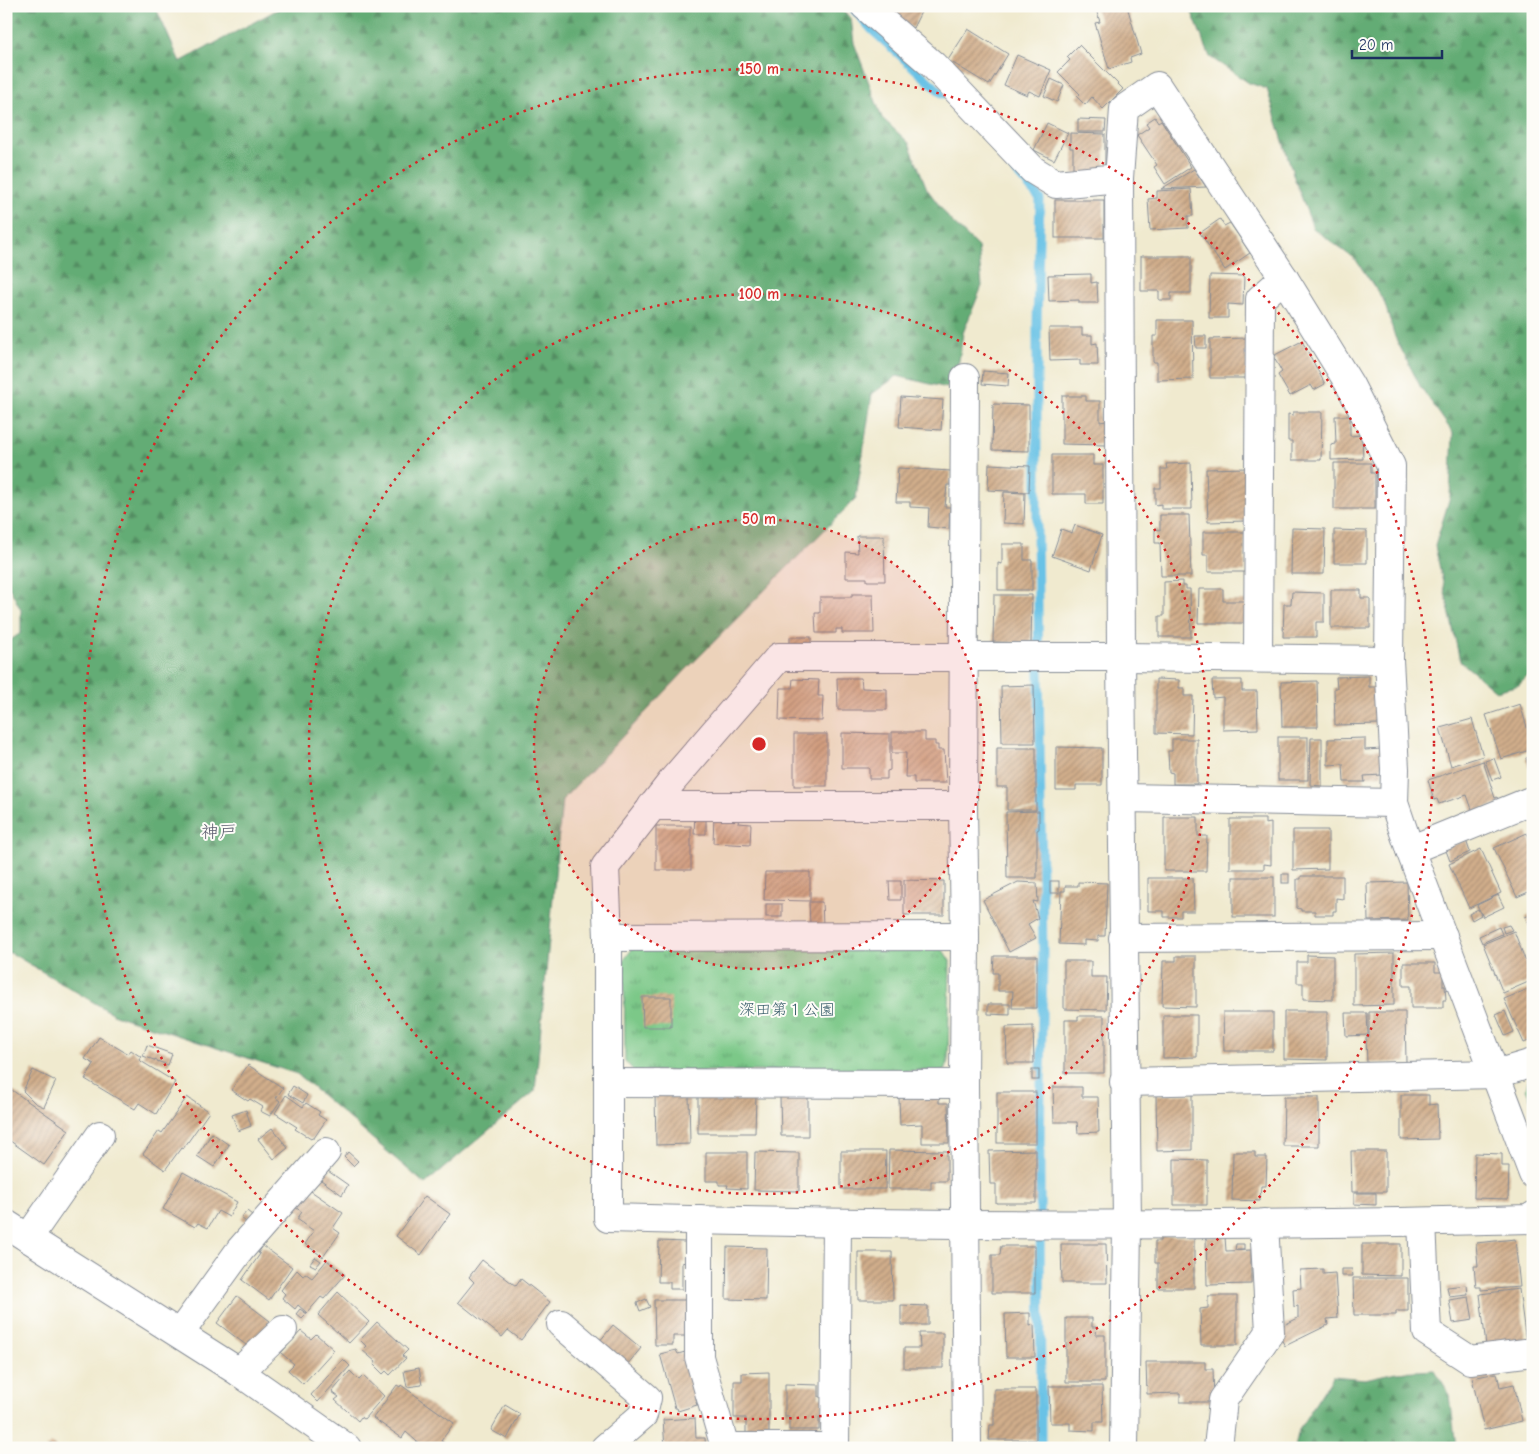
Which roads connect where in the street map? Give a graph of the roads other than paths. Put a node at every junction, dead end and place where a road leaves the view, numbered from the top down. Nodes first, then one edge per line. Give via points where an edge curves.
1 (866, 6) edge
2 (1119, 178) junction
3 (1284, 278) junction
4 (965, 378) dead end
5 (965, 657) junction
6 (1121, 657) junction
7 (1258, 658) junction
8 (1389, 660) junction
9 (1122, 798) junction
10 (1533, 800) edge
11 (1394, 804) junction
12 (652, 806) junction
13 (963, 806) junction
14 (1410, 850) junction
15 (965, 936) junction
16 (1443, 936) junction
17 (608, 937) junction
18 (1123, 938) junction
19 (1533, 1063) edge
20 (1496, 1074) junction
21 (1124, 1082) junction
22 (608, 1083) junction
23 (964, 1084) junction
24 (100, 1135) dead end
25 (326, 1152) dead end
26 (1533, 1174) edge
27 (1533, 1216) edge
28 (699, 1220) junction
29 (1422, 1222) junction
30 (837, 1223) junction
31 (965, 1223) junction
32 (1264, 1223) junction
33 (1127, 1224) junction
34 (14, 1234) edge
35 (561, 1324) dead end
36 (283, 1330) dead end
37 (180, 1333) junction
38 (1533, 1352) edge
39 (238, 1372) junction
40 (835, 1447) edge
41 (347, 1448) edge
42 (605, 1448) edge
43 (966, 1448) edge
44 (1124, 1448) edge
45 (1218, 1448) edge

1 - 2 street via 933,65 1033,170 1056,184
2 - 3 street via 1124,109 1157,86
2 - 6 street
3 - 7 street via 1260,300
3 - 8 street via 1350,384 1391,466
4 - 5 street
5 - 6 street
5 - 12 street via 780,658
5 - 13 street
6 - 7 street
6 - 9 street
7 - 8 street
8 - 11 street
9 - 11 street
9 - 18 street
10 - 14 street
11 - 14 street
12 - 13 street
12 - 17 street via 606,867
13 - 15 street
14 - 16 street
15 - 17 street
15 - 23 street
16 - 18 street
16 - 20 street
17 - 22 street
18 - 21 street
19 - 20 street
20 - 21 street
20 - 26 street
21 - 33 street
22 - 23 street
22 - 28 street via 608,1218
23 - 31 street
24 - 34 street
25 - 37 street via 240,1250
27 - 29 street via 1531,1219
28 - 30 street
28 - 40 street via 700,1358 725,1447
29 - 32 street
29 - 38 street via 1427,1332 1470,1360
30 - 31 street
30 - 40 street
31 - 33 street
31 - 43 street
32 - 33 street
32 - 45 street via 1270,1332 1223,1400
33 - 44 street
34 - 37 street
35 - 42 street via 647,1398 643,1415
36 - 39 street
37 - 39 street
39 - 41 street

